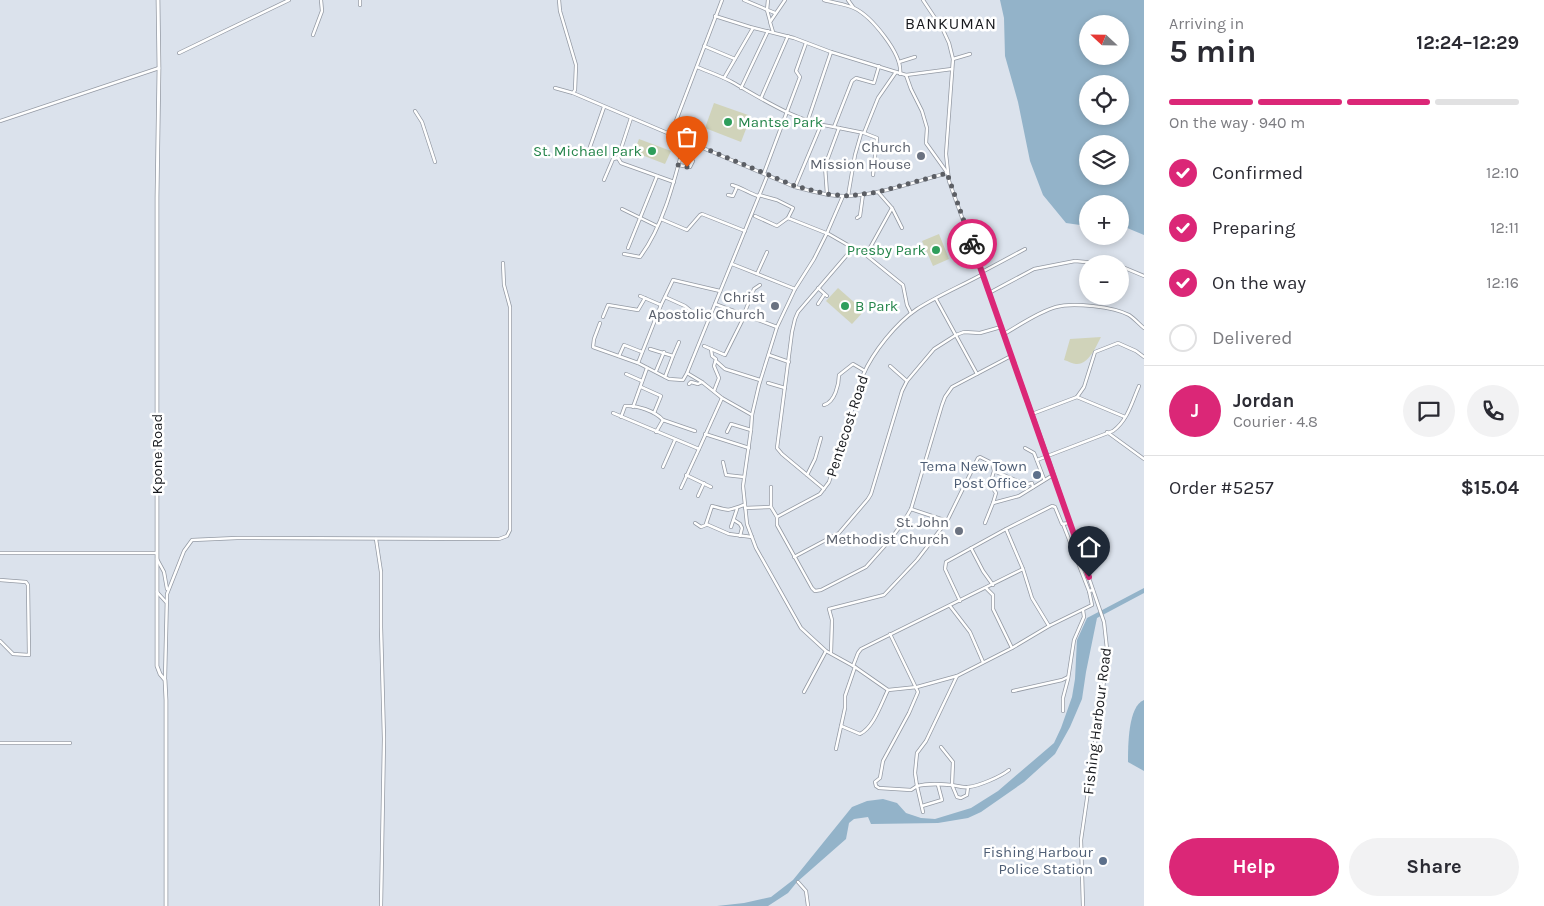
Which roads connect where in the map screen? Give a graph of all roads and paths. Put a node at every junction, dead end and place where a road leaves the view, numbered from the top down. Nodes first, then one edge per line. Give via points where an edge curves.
1 (158, 0) edge
2 (289, 0) edge
3 (321, 0) edge
4 (360, 0) edge
5 (559, 0) edge
6 (722, 0) edge
7 (744, 0) edge
8 (768, 0) edge
9 (785, 0) edge
10 (824, 0) edge
11 (848, 0) edge
12 (923, 0) edge
13 (360, 5) dead end
14 (854, 8) junction
15 (767, 10) junction
16 (775, 13) junction
17 (715, 16) junction
18 (770, 22) junction
19 (753, 28) junction
20 (768, 31) junction
21 (773, 32) junction
22 (312, 35) dead end
23 (788, 36) junction
24 (806, 43) junction
25 (704, 46) junction
26 (831, 52) junction
27 (179, 53) dead end
28 (970, 54) dead end
29 (916, 57) dead end
30 (735, 59) junction
31 (953, 59) junction
32 (899, 62) junction
33 (879, 66) junction
34 (697, 67) junction
35 (160, 68) junction
36 (952, 69) junction
37 (898, 73) junction
38 (906, 75) junction
39 (724, 78) junction
40 (555, 88) dead end
41 (742, 88) junction
42 (573, 93) junction
43 (761, 98) junction
44 (604, 107) junction
45 (415, 111) dead end
46 (787, 112) junction
47 (631, 118) junction
48 (808, 120) junction
49 (0, 122) edge
50 (821, 125) junction
51 (834, 127) junction
52 (839, 128) junction
53 (862, 133) junction
54 (671, 134) junction
55 (685, 140) junction
56 (590, 147) dead end
57 (618, 158) junction
58 (692, 161) dead end
59 (435, 162) dead end
60 (678, 165) junction
61 (766, 173) junction
62 (947, 173) junction
63 (874, 175) dead end
64 (657, 176) junction
65 (604, 180) dead end
66 (674, 182) junction
67 (732, 185) dead end
68 (795, 186) junction
69 (737, 187) junction
70 (878, 192) junction
71 (728, 194) dead end
72 (827, 194) junction
73 (863, 194) junction
74 (758, 196) junction
75 (843, 196) junction
76 (848, 196) junction
77 (892, 208) junction
78 (622, 209) dead end
79 (755, 216) dead end
80 (640, 218) junction
81 (788, 218) junction
82 (857, 218) dead end
83 (661, 219) junction
84 (657, 226) junction
85 (902, 228) dead end
86 (745, 231) junction
87 (826, 233) junction
88 (628, 248) dead end
89 (853, 248) junction
90 (1025, 249) dead end
91 (767, 252) dead end
92 (624, 254) dead end
93 (866, 255) junction
94 (1079, 261) edge
95 (504, 262) dead end
96 (732, 264) junction
97 (1129, 270) edge
98 (982, 273) junction
99 (757, 274) junction
100 (1144, 276) edge
101 (760, 285) dead end
102 (818, 288) junction
103 (794, 289) junction
104 (721, 291) junction
105 (989, 293) junction
106 (640, 296) dead end
107 (665, 297) junction
108 (644, 298) junction
109 (936, 299) junction
110 (715, 304) junction
111 (818, 304) dead end
112 (661, 305) junction
113 (911, 313) junction
114 (744, 315) junction
115 (603, 317) dead end
116 (708, 320) junction
117 (600, 323) dead end
118 (777, 327) junction
119 (1001, 327) junction
120 (1144, 328) edge
121 (1004, 334) junction
122 (956, 335) junction
123 (679, 342) dead end
124 (704, 346) dead end
125 (650, 349) dead end
126 (711, 349) junction
127 (642, 352) junction
128 (664, 352) junction
129 (769, 355) junction
130 (619, 356) junction
131 (672, 356) junction
132 (1011, 356) junction
133 (1144, 357) edge
134 (716, 361) junction
135 (638, 362) junction
136 (789, 362) junction
137 (890, 366) dead end
138 (647, 367) junction
139 (865, 371) junction
140 (656, 372) junction
141 (626, 374) dead end
142 (687, 374) junction
143 (977, 374) junction
144 (665, 377) junction
145 (760, 380) junction
146 (642, 381) junction
147 (907, 381) junction
148 (702, 382) junction
149 (768, 383) dead end
150 (689, 384) dead end
151 (1139, 386) dead end
152 (641, 387) junction
153 (785, 388) junction
154 (714, 391) junction
155 (1077, 397) junction
156 (722, 398) junction
157 (824, 405) dead end
158 (633, 406) junction
159 (613, 413) dead end
160 (654, 413) junction
161 (1032, 414) junction
162 (752, 416) junction
163 (621, 417) junction
164 (1126, 417) junction
165 (664, 420) junction
166 (751, 430) junction
167 (695, 431) dead end
168 (656, 432) junction
169 (727, 432) dead end
170 (1107, 432) junction
171 (705, 434) junction
172 (821, 438) dead end
173 (675, 440) junction
174 (749, 448) junction
175 (1025, 448) dead end
176 (699, 449) junction
177 (1047, 455) junction
178 (1144, 459) edge
179 (1037, 460) junction
180 (723, 462) dead end
181 (663, 467) dead end
182 (994, 472) junction
183 (686, 475) junction
184 (807, 475) junction
185 (1054, 475) junction
186 (744, 477) junction
187 (1044, 479) junction
188 (704, 483) junction
189 (771, 487) dead end
190 (1033, 487) junction
191 (681, 488) dead end
192 (711, 488) dead end
193 (824, 489) junction
194 (698, 496) dead end
195 (993, 504) junction
196 (745, 506) junction
197 (771, 507) junction
198 (736, 509) junction
199 (911, 509) junction
200 (777, 517) junction
201 (734, 520) junction
202 (947, 521) junction
203 (985, 522) dead end
204 (1070, 522) junction
205 (695, 523) dead end
206 (1063, 524) junction
207 (706, 525) junction
208 (731, 527) dead end
209 (1006, 529) junction
210 (740, 536) junction
211 (752, 537) junction
212 (376, 538) junction
213 (971, 548) junction
214 (0, 553) edge
215 (156, 553) junction
216 (794, 557) junction
217 (157, 559) junction
218 (1024, 569) junction
219 (0, 580) edge
220 (993, 585) junction
221 (986, 588) junction
222 (168, 590) junction
223 (1094, 590) junction
224 (1089, 591) junction
225 (157, 592) junction
226 (960, 601) junction
227 (166, 602) junction
228 (1098, 603) junction
229 (1092, 605) junction
230 (949, 606) junction
231 (1083, 610) junction
232 (1049, 626) junction
233 (890, 634) junction
234 (0, 641) edge
235 (1012, 648) junction
236 (826, 651) junction
237 (830, 653) junction
238 (983, 662) junction
239 (854, 667) junction
240 (1069, 674) junction
241 (957, 676) junction
242 (165, 680) junction
243 (917, 687) junction
244 (888, 690) junction
245 (1013, 691) dead end
246 (804, 692) dead end
247 (1063, 710) dead end
248 (841, 726) junction
249 (0, 743) edge
250 (70, 743) dead end
251 (941, 747) dead end
252 (836, 749) dead end
253 (1008, 770) dead end
254 (938, 785) junction
255 (952, 785) junction
256 (917, 786) junction
257 (968, 787) junction
258 (922, 806) junction
259 (923, 812) dead end
260 (798, 882) dead end
261 (166, 906) edge
262 (382, 906) edge
263 (808, 906) edge
264 (1083, 906) edge

1 - 35 main road, Kpone Road
2 - 27 street
3 - 22 street via 322,11
4 - 13 street
5 - 42 street via 576,65
6 - 17 street
7 - 15 street
8 - 15 street
9 - 16 street
10 - 14 street
11 - 14 street
12 - 31 street via 943,30
14 - 32 street via 880,31
15 - 16 street
15 - 18 street
16 - 18 street
17 - 19 street
17 - 25 street
18 - 21 street
19 - 20 street
19 - 30 street
20 - 21 street
20 - 41 street
21 - 23 street
23 - 24 street
23 - 43 street
24 - 26 street
24 - 46 street via 796,71 800,77
25 - 30 street
25 - 34 street
26 - 33 street
26 - 48 street
28 - 31 street
29 - 32 street
30 - 39 street
31 - 36 street
32 - 37 street
33 - 37 street
33 - 51 street via 874,83 856,78 852,81
34 - 39 street
34 - 54 street
35 - 49 street
35 - 215 main road, Kpone Road
36 - 38 street
36 - 62 street
37 - 38 street
37 - 53 street via 878,98
38 - 62 street via 922,111 927,128 926,143
39 - 41 street
40 - 42 street
41 - 43 street
42 - 44 street
43 - 46 street
44 - 47 street
44 - 56 street
45 - 59 street via 422,122
46 - 48 street
46 - 61 street
47 - 54 street
47 - 57 street
48 - 50 street
50 - 51 street
50 - 68 street
51 - 52 street
52 - 53 street
52 - 72 street via 825,166
53 - 63 street via 877,138
53 - 76 street via 854,155
54 - 55 street
55 - 60 street
55 - 61 street
57 - 64 street via 621,163
57 - 65 street via 613,159
58 - 60 street via 690,167
60 - 66 street
61 - 68 street
61 - 74 street
62 - 70 street
62 - 98 street, Fishing Harbour Road
64 - 66 street
64 - 80 street
66 - 83 street
67 - 69 street
68 - 72 street
69 - 71 street via 733,196
69 - 74 street
70 - 73 street
70 - 77 street
72 - 75 street
73 - 76 street
73 - 82 street
74 - 81 street via 793,208
74 - 86 street
75 - 76 street
75 - 87 street
77 - 85 street
77 - 93 street
78 - 80 street
79 - 81 street via 777,226
80 - 84 street
80 - 88 street
81 - 87 street
83 - 84 street
83 - 86 street via 685,230 690,229 702,214
84 - 92 street via 640,257
86 - 96 street
87 - 89 street
87 - 103 street
89 - 93 street
89 - 102 street
90 - 98 street, Pentecost Road
91 - 99 street
93 - 113 street via 903,285
94 - 105 street via 1034,269
95 - 212 street via 504,284 510,307 510,532 499,538
96 - 99 street
96 - 104 street
97 - 100 street
98 - 105 street, Fishing Harbour Road
98 - 109 street, Pentecost Road
99 - 103 street
101 - 114 street via 754,289
102 - 111 street via 826,295
102 - 136 street via 796,315
103 - 118 street
104 - 107 street via 676,279 671,282
104 - 110 street
105 - 119 street, Fishing Harbour Road
106 - 108 street
107 - 112 street
107 - 116 street
108 - 112 street
108 - 115 street via 638,310 608,305
109 - 113 street, Pentecost Road
109 - 122 street
110 - 114 street
110 - 116 street
112 - 127 street
113 - 139 street, Pentecost Road via 871,359
114 - 118 street
114 - 126 street via 726,355
116 - 142 street
117 - 130 street via 593,347
118 - 129 street
119 - 121 street, Fishing Harbour Road
119 - 122 street
120 - 121 street via 1121,312 1067,305 1047,310
121 - 132 street, Fishing Harbour Road
122 - 143 street
122 - 147 street via 934,348
123 - 131 street
124 - 126 street
125 - 128 street
126 - 134 street
127 - 130 street via 624,345
127 - 135 street
128 - 131 street
128 - 140 street
129 - 136 street
129 - 145 street
130 - 135 street
131 - 144 street
132 - 143 street
132 - 161 street, Fishing Harbour Road
133 - 155 street via 1118,343 1098,350
134 - 145 street via 725,369
134 - 154 street via 714,366 719,380
135 - 138 street
136 - 153 street
137 - 147 street
138 - 140 street
138 - 146 street
139 - 157 street via 853,364 840,375 831,401
139 - 193 street, Pentecost Road via 831,478
140 - 144 street
141 - 146 street
142 - 144 street via 680,381
142 - 148 street
143 - 199 street via 952,387 945,397
145 - 162 street
146 - 152 street
147 - 216 street via 872,494 838,533
148 - 150 street
148 - 154 street
149 - 153 street
151 - 164 street
152 - 158 street
152 - 160 street via 661,396
153 - 184 street via 777,448
154 - 156 street
155 - 161 street
155 - 164 street
156 - 162 street
156 - 171 street
158 - 160 street
158 - 163 street via 625,406
159 - 163 street
160 - 165 street
161 - 177 street, Fishing Harbour Road
162 - 166 street
163 - 168 street
164 - 170 street via 1118,427
165 - 167 street
165 - 168 street
166 - 169 street via 730,424
166 - 174 street
168 - 173 street
170 - 177 street
170 - 178 street
171 - 174 street
171 - 176 street
172 - 184 street
173 - 176 street
173 - 181 street
174 - 186 street
175 - 179 street via 1034,452
176 - 183 street
177 - 179 street
177 - 185 street, Fishing Harbour Road
179 - 187 street
180 - 186 street via 726,475
182 - 190 street via 1024,485 1032,483
182 - 195 street via 990,484 996,493
182 - 202 street via 990,462 978,458
183 - 188 street
183 - 191 street
184 - 193 street
185 - 187 street
185 - 204 street, Fishing Harbour Road
186 - 196 street
187 - 190 street
188 - 192 street
188 - 194 street
189 - 197 street
190 - 195 street via 1019,496
193 - 200 street, Pentecost Road
195 - 203 street
196 - 197 street
196 - 198 street
196 - 211 street
197 - 200 street
198 - 201 street
198 - 207 street via 725,511 712,506
199 - 202 street
199 - 216 street via 866,567 821,590 812,588
200 - 216 street via 777,525
201 - 208 street
201 - 210 street via 742,528
202 - 237 street via 884,595 829,609 832,620
204 - 206 street
204 - 223 street, Fishing Harbour Road
205 - 207 street via 700,527
206 - 209 street via 1052,506
206 - 224 street
207 - 210 street
209 - 213 street
209 - 218 street
210 - 211 street
211 - 236 street via 801,628
212 - 222 street via 195,539 186,546
212 - 262 street via 381,572 384,731
213 - 220 street
213 - 226 street via 946,564 945,570
214 - 215 street
215 - 217 main road, Kpone Road
217 - 222 street
217 - 225 main road, Kpone Road
218 - 220 street
218 - 232 street via 1032,598
219 - 234 street via 26,582 28,585 29,655 13,654
220 - 221 street
221 - 226 street
221 - 235 street via 993,595 993,609
222 - 227 street
223 - 224 street
223 - 228 street, Fishing Harbour Road
224 - 229 street
225 - 227 street
225 - 242 main road, Kpone Road via 157,666
226 - 230 street
227 - 242 street
228 - 229 street
228 - 264 street, Fishing Harbour Road via 1103,616 1106,657 1081,840
229 - 231 street
230 - 233 street
230 - 238 street via 970,632
231 - 232 street
231 - 240 street
232 - 235 street
233 - 239 street via 862,649
233 - 243 street
235 - 238 street
236 - 237 street
236 - 246 street
237 - 239 street
238 - 241 street
239 - 244 street
239 - 248 street via 845,696
240 - 245 street via 1066,679
240 - 247 street
241 - 243 street
241 - 256 street via 917,753
242 - 261 main road, Kpone Road
243 - 244 street
243 - 256 street via 913,704 883,762 880,778 875,782 879,788 910,790
244 - 248 street via 863,733
248 - 252 street
249 - 250 street
251 - 255 street via 953,762
253 - 257 street
254 - 255 street
254 - 256 street
254 - 258 street via 942,800
255 - 257 street
255 - 257 street via 958,798 967,795
256 - 258 street
258 - 259 street
260 - 263 street via 806,891

